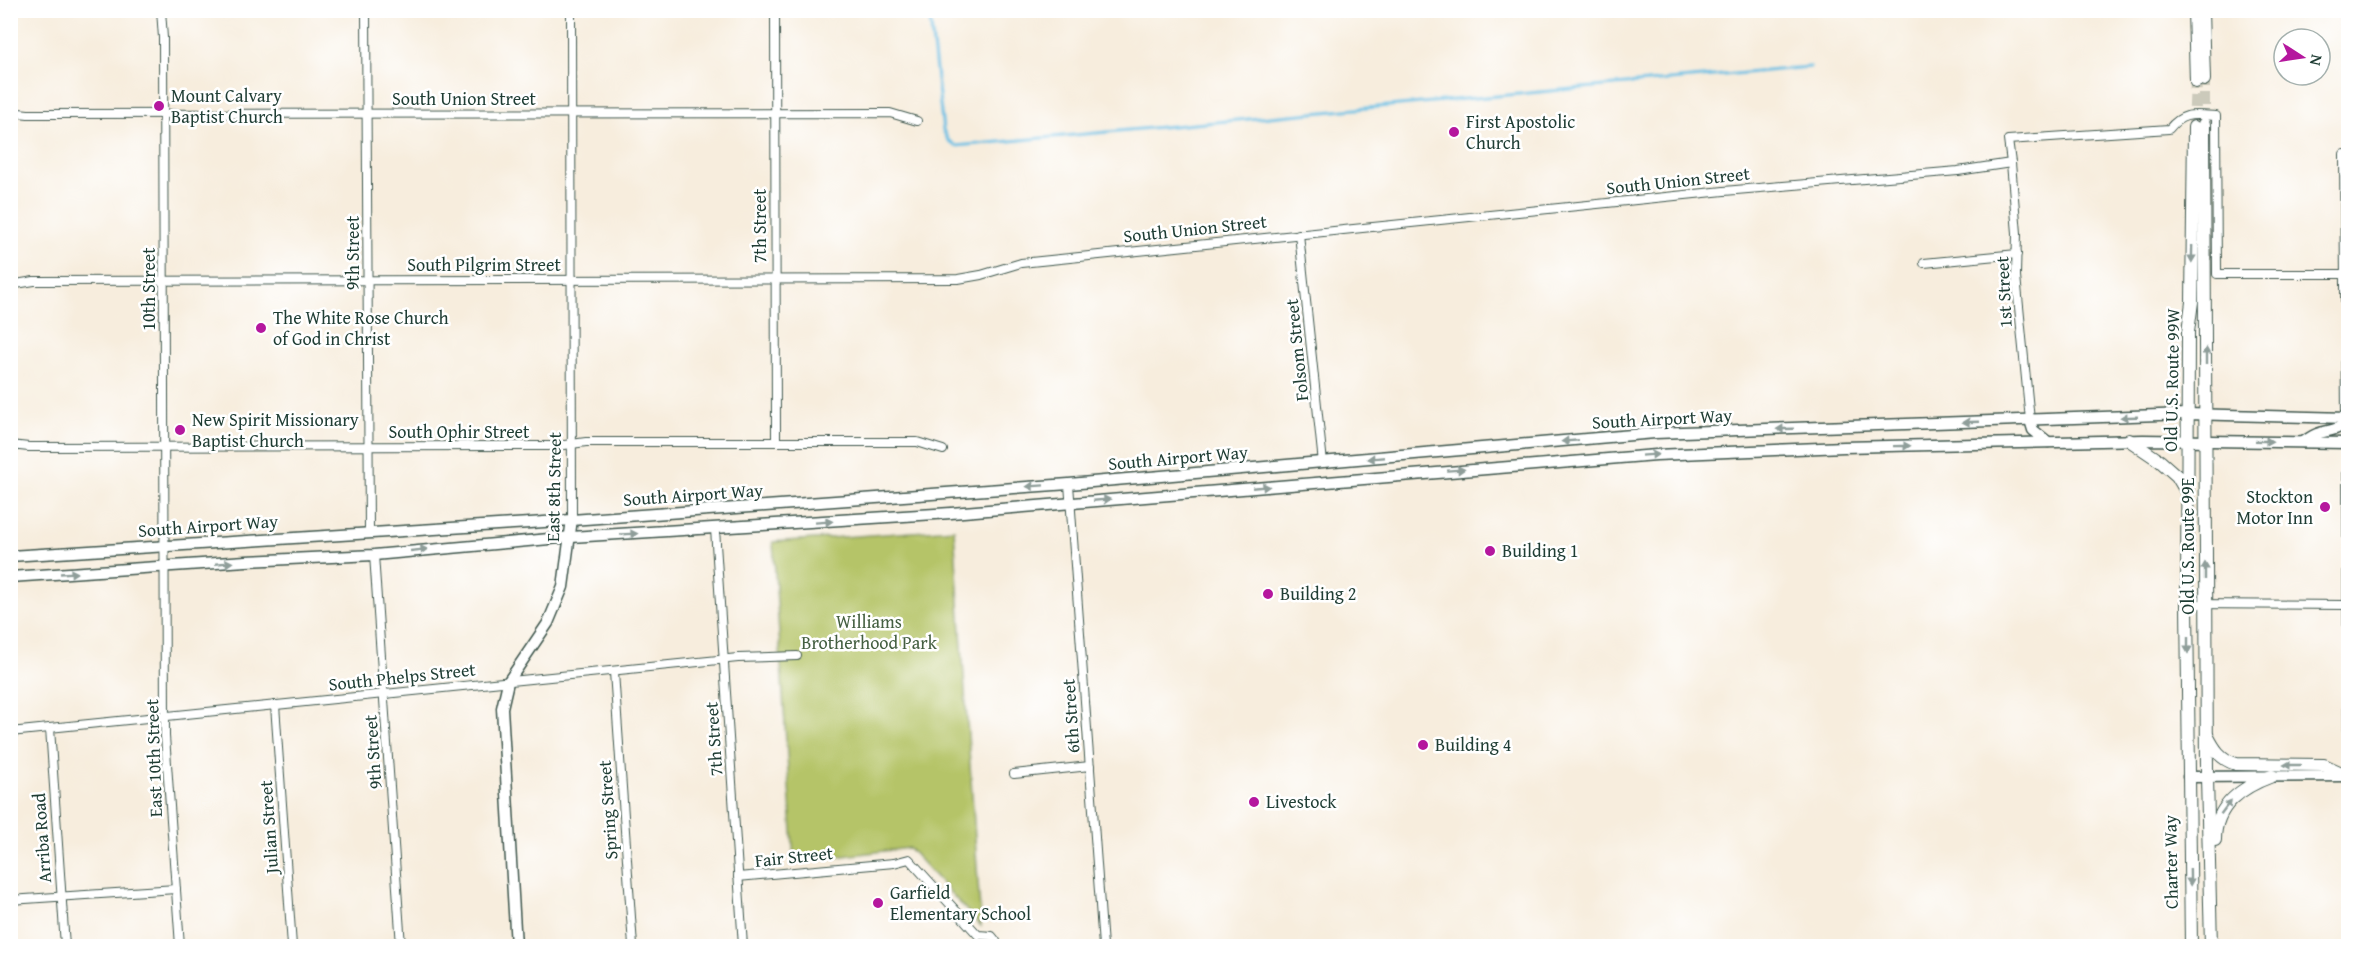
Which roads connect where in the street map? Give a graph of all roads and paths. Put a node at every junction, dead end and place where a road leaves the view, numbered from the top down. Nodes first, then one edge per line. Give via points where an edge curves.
1 (161, 10) edge
2 (366, 10) edge
3 (571, 10) edge
4 (775, 10) edge
5 (2194, 10) edge
6 (2202, 10) edge
7 (10, 112) edge
8 (776, 113) junction
9 (163, 114) junction
10 (367, 114) junction
11 (571, 114) junction
12 (917, 121) dead end
13 (2204, 146) joint
14 (2344, 154) dead end
15 (2011, 163) junction
16 (1299, 234) junction
17 (2017, 254) junction
18 (1924, 263) dead end
19 (2347, 274) edge
20 (958, 279) joint
21 (368, 280) junction
22 (572, 280) junction
23 (776, 280) junction
24 (164, 281) junction
25 (10, 285) edge
26 (2187, 414) junction
27 (2206, 415) junction
28 (2348, 418) edge
29 (2030, 420) junction
30 (2129, 440) junction
31 (2187, 440) junction
32 (2206, 440) junction
33 (776, 442) junction
34 (2048, 442) junction
35 (2303, 442) junction
36 (2348, 442) edge
37 (572, 444) junction
38 (10, 445) edge
39 (368, 447) junction
40 (164, 448) junction
41 (943, 450) dead end
42 (1323, 463) junction
43 (1069, 484) junction
44 (2188, 495) junction
45 (1071, 503) junction
46 (572, 519) junction
47 (715, 529) junction
48 (369, 532) junction
49 (570, 537) junction
50 (166, 546) junction
51 (375, 555) junction
52 (10, 556) edge
53 (166, 568) junction
54 (10, 578) edge
55 (2187, 604) junction
56 (2206, 605) junction
57 (2348, 605) edge
58 (797, 656) dead end
59 (724, 661) junction
60 (614, 672) junction
61 (508, 682) junction
62 (384, 693) junction
63 (275, 705) junction
64 (166, 715) junction
65 (50, 728) junction
66 (10, 732) edge
67 (2206, 733) junction
68 (1090, 766) junction
69 (1014, 774) dead end
70 (2272, 776) junction
71 (2348, 776) edge
72 (2188, 777) junction
73 (2206, 777) junction
74 (738, 877) junction
75 (176, 889) junction
76 (61, 897) junction
77 (10, 900) edge
78 (65, 946) edge
79 (180, 946) edge
80 (292, 946) edge
81 (401, 946) edge
82 (516, 946) edge
83 (633, 946) edge
84 (743, 946) edge
85 (996, 946) edge
86 (1103, 946) edge
87 (2191, 946) edge
88 (2211, 946) edge
89 (2217, 946) edge

1 - 9 street, 10th Street
2 - 10 street, 9th Street
3 - 11 street, East 8th Street
4 - 8 street, 7th Street
5 - 6 main road via 2200,81
7 - 9 street, South Union Street
8 - 11 street, South Union Street
8 - 12 street, South Union Street via 890,113
8 - 23 street, 7th Street
9 - 10 street, South Union Street
9 - 24 street, 10th Street
10 - 11 street, South Union Street
10 - 21 street, 9th Street
11 - 22 street, East 8th Street
13 -> 26 main road, Old U.S. Route 99W via 2199,126
27 -> 13 main road, Old U.S. Route 99E
14 - 19 street
15 - 16 street, South Union Street
15 - 17 street, 1st Street
15 - 19 street via 2008,140 2169,129 2180,117 2216,116 2217,274
16 - 20 street, South Union Street via 1021,263
16 - 42 street, Folsom Street
17 - 18 street
17 - 29 street, 1st Street
19 - 28 street
20 - 23 street, South Pilgrim Street
21 - 22 street, South Pilgrim Street
21 - 24 street, South Pilgrim Street
21 - 39 street, 9th Street
22 - 23 street, South Pilgrim Street
22 - 37 street, East 8th Street
23 - 33 street, 7th Street
24 - 25 street, South Pilgrim Street via 34,281
24 - 40 street, 10th Street
26 - 27 main road, South Airport Way
26 -> 29 main road, South Airport Way
26 - 31 main road, Old U.S. Route 99W
27 - 28 main road, South Airport Way
27 - 32 main road, Old U.S. Route 99E
28 - 35 main road via 2335,430
29 - 34 main road via 2033,430
29 -> 42 main road, South Airport Way via 1655,434
30 - 31 main road, South Airport Way
30 - 34 main road, South Airport Way
30 - 44 main road via 2177,476
31 - 32 main road, South Airport Way
31 - 44 main road, Old U.S. Route 99W
32 -> 35 main road, South Airport Way
56 -> 32 main road, Old U.S. Route 99E
33 - 37 street, South Ophir Street
33 - 41 street, South Ophir Street via 917,442
45 -> 34 main road, South Airport Way via 1656,455
35 - 36 main road, South Airport Way
36 - 57 street
37 - 39 street, South Ophir Street
37 - 46 street, East 8th Street
38 - 40 street, South Ophir Street
39 - 40 street, South Ophir Street
39 - 48 street, 9th Street
40 - 50 street, 10th Street
42 - 43 main road, South Airport Way
43 - 45 street, 6th Street
43 -> 46 main road, South Airport Way
44 - 55 main road, Old U.S. Route 99W
47 -> 45 main road, South Airport Way
45 - 68 street, 6th Street
46 - 48 main road, South Airport Way
46 - 49 main road, East 8th Street
49 -> 47 main road, South Airport Way
47 - 59 street, 7th Street
48 - 50 main road, South Airport Way
51 -> 49 main road, South Airport Way
49 - 61 main road, East 8th Street via 567,574 556,608
50 - 52 main road, South Airport Way
50 - 53 street, 10th Street
53 -> 51 main road, South Airport Way
51 - 62 street, 9th Street
54 -> 53 main road, South Airport Way
53 - 64 street, East 10th Street
55 - 56 street
55 -> 72 main road, Old U.S. Route 99W
56 - 57 street
56 - 67 main road, Old U.S. Route 99E
57 - 71 street
58 - 59 street, South Phelps Street
59 - 60 street, South Phelps Street
59 - 74 street, 7th Street
60 - 61 street, South Phelps Street
60 - 83 street, Spring Street
61 - 62 street, South Phelps Street
61 - 82 main road, East 8th Street via 501,718
62 - 63 street, South Phelps Street
62 - 81 street, 9th Street
63 - 64 street, South Phelps Street
63 - 80 street, Julian Street
64 - 65 street, South Phelps Street
64 - 75 street, East 10th Street
65 - 66 street, South Phelps Street
65 - 76 street, Arriba Road
71 -> 67 main road via 2324,765 2236,764 2217,752
67 - 73 main road, Old U.S. Route 99E
68 - 69 street
68 - 86 street, 6th Street
70 - 71 main road
70 - 73 main road
89 -> 70 main road via 2214,838 2218,818 2236,795
72 - 73 main road
72 -> 87 main road, Charter Way
73 - 88 main road, Old U.S. Route 99E
74 - 84 street, 7th Street
74 - 85 street, Fair Street via 909,859 978,935 992,936
75 - 76 street
75 - 79 street, East 10th Street
76 - 77 street
76 - 78 street, Arriba Road

